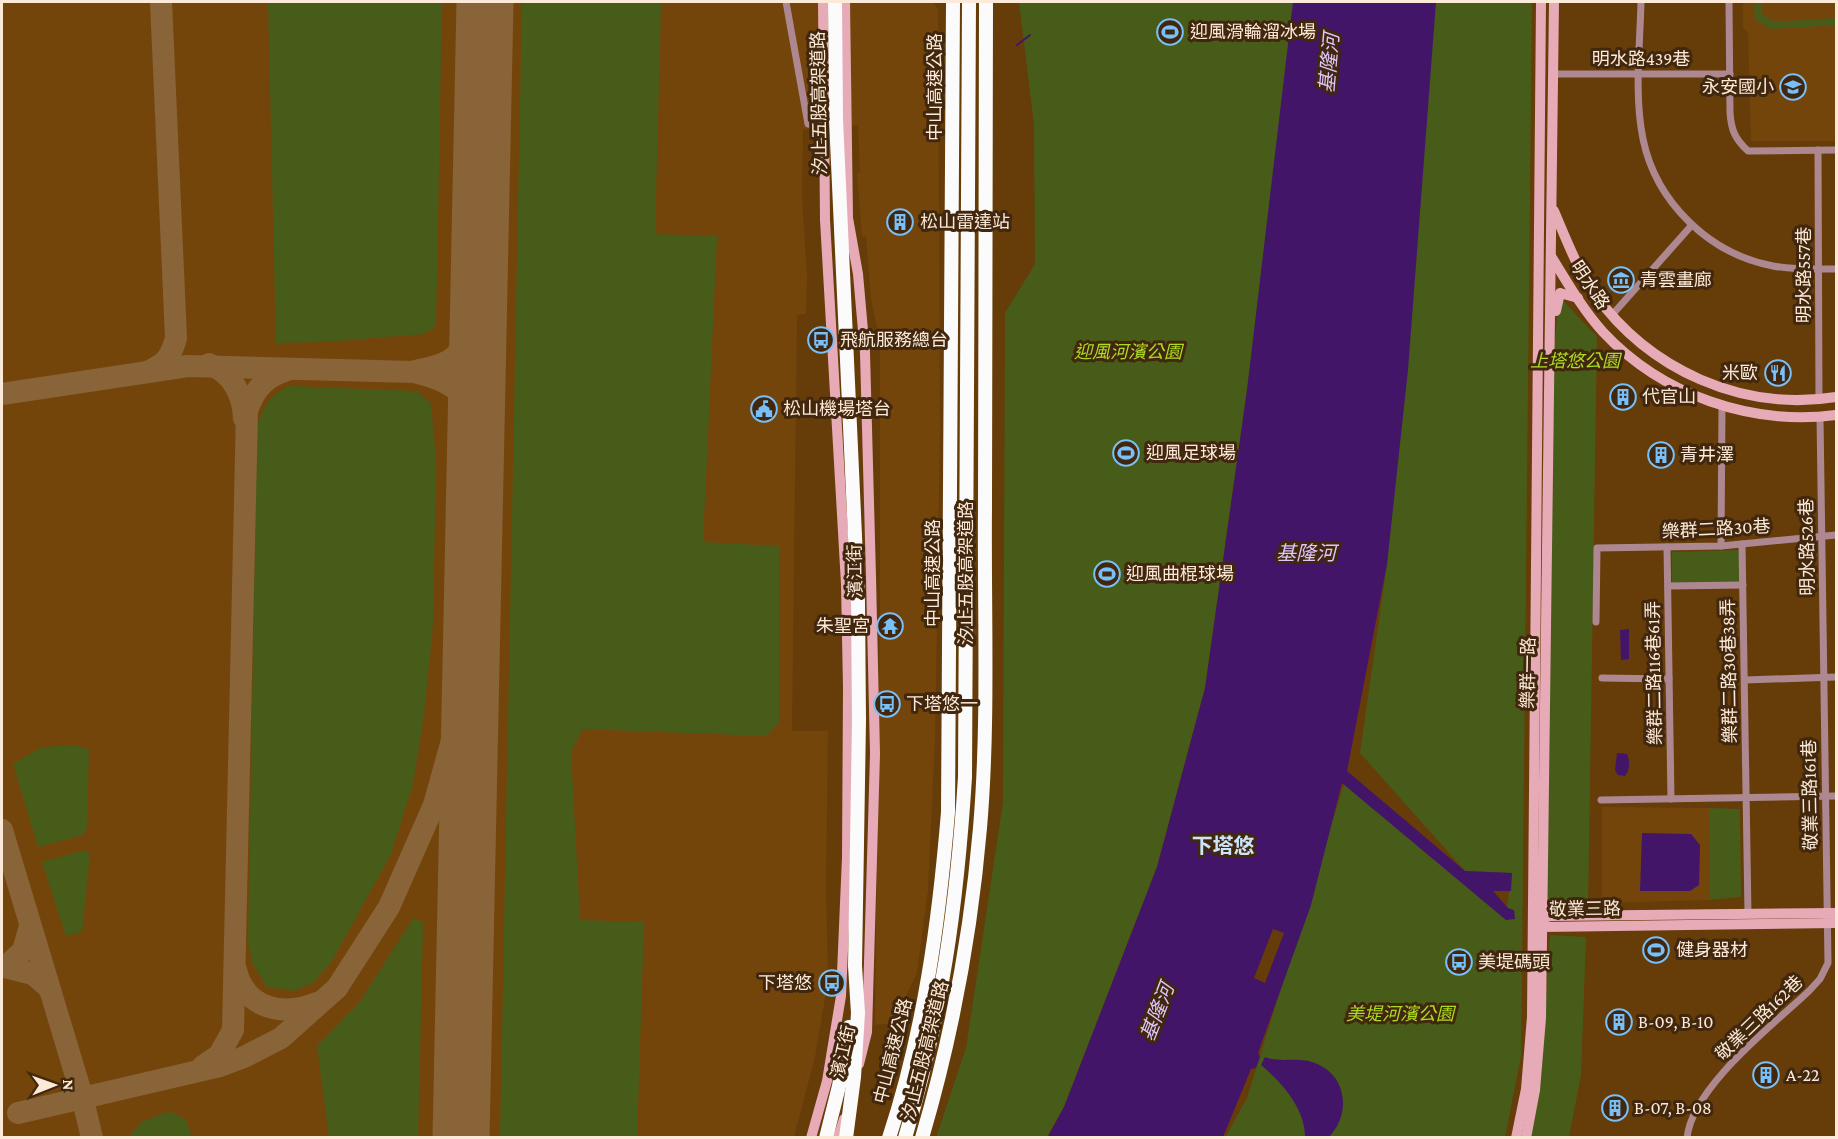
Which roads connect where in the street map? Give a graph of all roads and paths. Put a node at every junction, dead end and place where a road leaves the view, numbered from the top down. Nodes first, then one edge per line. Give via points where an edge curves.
1 (786, 2) edge
2 (822, 2) edge
3 (835, 2) edge
4 (845, 2) edge
5 (953, 2) edge
6 (969, 2) edge
7 (987, 2) edge
8 (1541, 2) edge
9 (1554, 2) edge
10 (1641, 2) edge
11 (1729, 2) edge
12 (1553, 74) junction
13 (1640, 74) junction
14 (1730, 74) junction
15 (823, 129) junction
16 (1818, 150) junction
17 (1836, 150) edge
18 (1552, 208) junction
19 (1691, 226) junction
20 (1539, 232) junction
21 (1551, 257) junction
22 (1836, 268) edge
23 (1819, 269) junction
24 (1578, 298) junction
25 (862, 307) junction
26 (829, 308) junction
27 (1612, 315) junction
28 (1548, 358) junction
29 (1836, 397) edge
30 (1820, 400) junction
31 (1722, 406) junction
32 (1836, 415) edge
33 (1820, 417) junction
34 (1836, 535) edge
35 (1821, 537) junction
36 (1742, 544) junction
37 (1721, 546) junction
38 (1667, 547) junction
39 (1743, 585) junction
40 (1668, 586) junction
41 (1596, 622) dead end
42 (1824, 677) junction
43 (1836, 677) edge
44 (1602, 678) dead end
45 (1669, 679) junction
46 (1745, 680) junction
47 (1836, 796) edge
48 (1825, 797) junction
49 (1747, 798) junction
50 (1671, 799) junction
51 (1601, 800) dead end
52 (1748, 914) junction
53 (1832, 918) edge
54 (1539, 922) junction
55 (855, 966) junction
56 (829, 1136) edge
57 (888, 1137) edge
58 (905, 1137) edge
59 (922, 1137) edge
60 (1516, 1137) edge
61 (1526, 1137) edge
62 (1687, 1137) edge

1 - 15 street via 808,124
2 - 15 main road, 濱江街
3 - 55 highway, 汐止五股高架道路, bridge via 836,119 858,602
4 - 25 main road, 濱江街 via 848,215
5 - 57 highway, 中山高速公路, bridge via 948,812 928,980 911,1060
6 - 58 highway, 中山高速公路, bridge via 965,777 949,953 936,1022
7 - 59 highway, 汐止五股高架道路, bridge via 981,825 958,1001
8 - 20 main road, 明水路
9 - 12 main road, 明水路
10 - 13 street
11 - 14 street
12 - 13 street, 明水路439巷
12 - 18 main road, 明水路
13 - 14 street, 明水路439巷
13 - 19 street via 1640,114 1650,163 1659,184
14 - 16 street via 1731,128 1736,140 1748,151
15 - 26 main road, 濱江街
16 - 17 street
16 - 23 street, 明水路557巷
18 - 21 main road, 樂群一路
18 - 27 main road, 明水路 via 1580,269
19 - 23 street via 1745,258 1771,266
19 - 27 street
20 - 21 main road, 明水路
20 - 54 main road, 樂群一路
21 - 24 main road, 明水路
21 - 28 main road, 樂群一路
22 - 23 street
23 - 30 street, 明水路557巷
24 - 28 main road via 1558,295
24 - 31 main road, 明水路 via 1602,331 1643,366 1681,389
25 - 26 main road
25 - 56 main road, 濱江街 via 874,723 871,935 867,1032
26 - 56 main road, 濱江街 via 846,584 847,857 838,1022 827,1081
27 - 30 main road, 明水路 via 1645,348 1698,379 1749,396
28 - 54 main road, 樂群一路
29 - 30 main road, 明水路
31 - 33 main road, 明水路 via 1768,415
31 - 37 street
32 - 33 main road, 明水路
33 - 35 street, 明水路526巷
34 - 35 street, 樂群二路30巷
35 - 36 street, 樂群二路30巷
35 - 42 street, 明水路526巷
36 - 37 street, 樂群二路30巷
36 - 39 street, 樂群二路30巷38弄
37 - 38 street, 樂群二路30巷
38 - 40 street, 樂群二路116巷61弄
38 - 41 street, 樂群二路30巷 via 1597,548
39 - 40 street
39 - 46 street, 樂群二路30巷38弄
40 - 45 street, 樂群二路116巷61弄
42 - 43 street
42 - 46 street
42 - 48 street, 敬業三路161巷
44 - 45 street
45 - 50 street, 樂群二路116巷61弄
46 - 49 street, 樂群二路30巷38弄
47 - 48 street
48 - 49 street
48 - 53 street, 敬業三路161巷
49 - 50 street
49 - 52 street, 樂群二路30巷38弄
50 - 51 street
52 - 53 main road, 敬業三路
52 - 54 main road, 敬業三路
53 - 54 main road, 敬業三路
53 - 62 street, 敬業三路162巷 via 1828,963 1820,980 1722,1073 1700,1103
54 - 60 main road, 樂群一路 via 1529,1057
54 - 61 main road, 樂群一路 via 1538,1058
55 - 56 highway, bridge via 850,1025
55 - 56 highway, 汐止五股高架道路, bridge via 858,1013 854,1077

